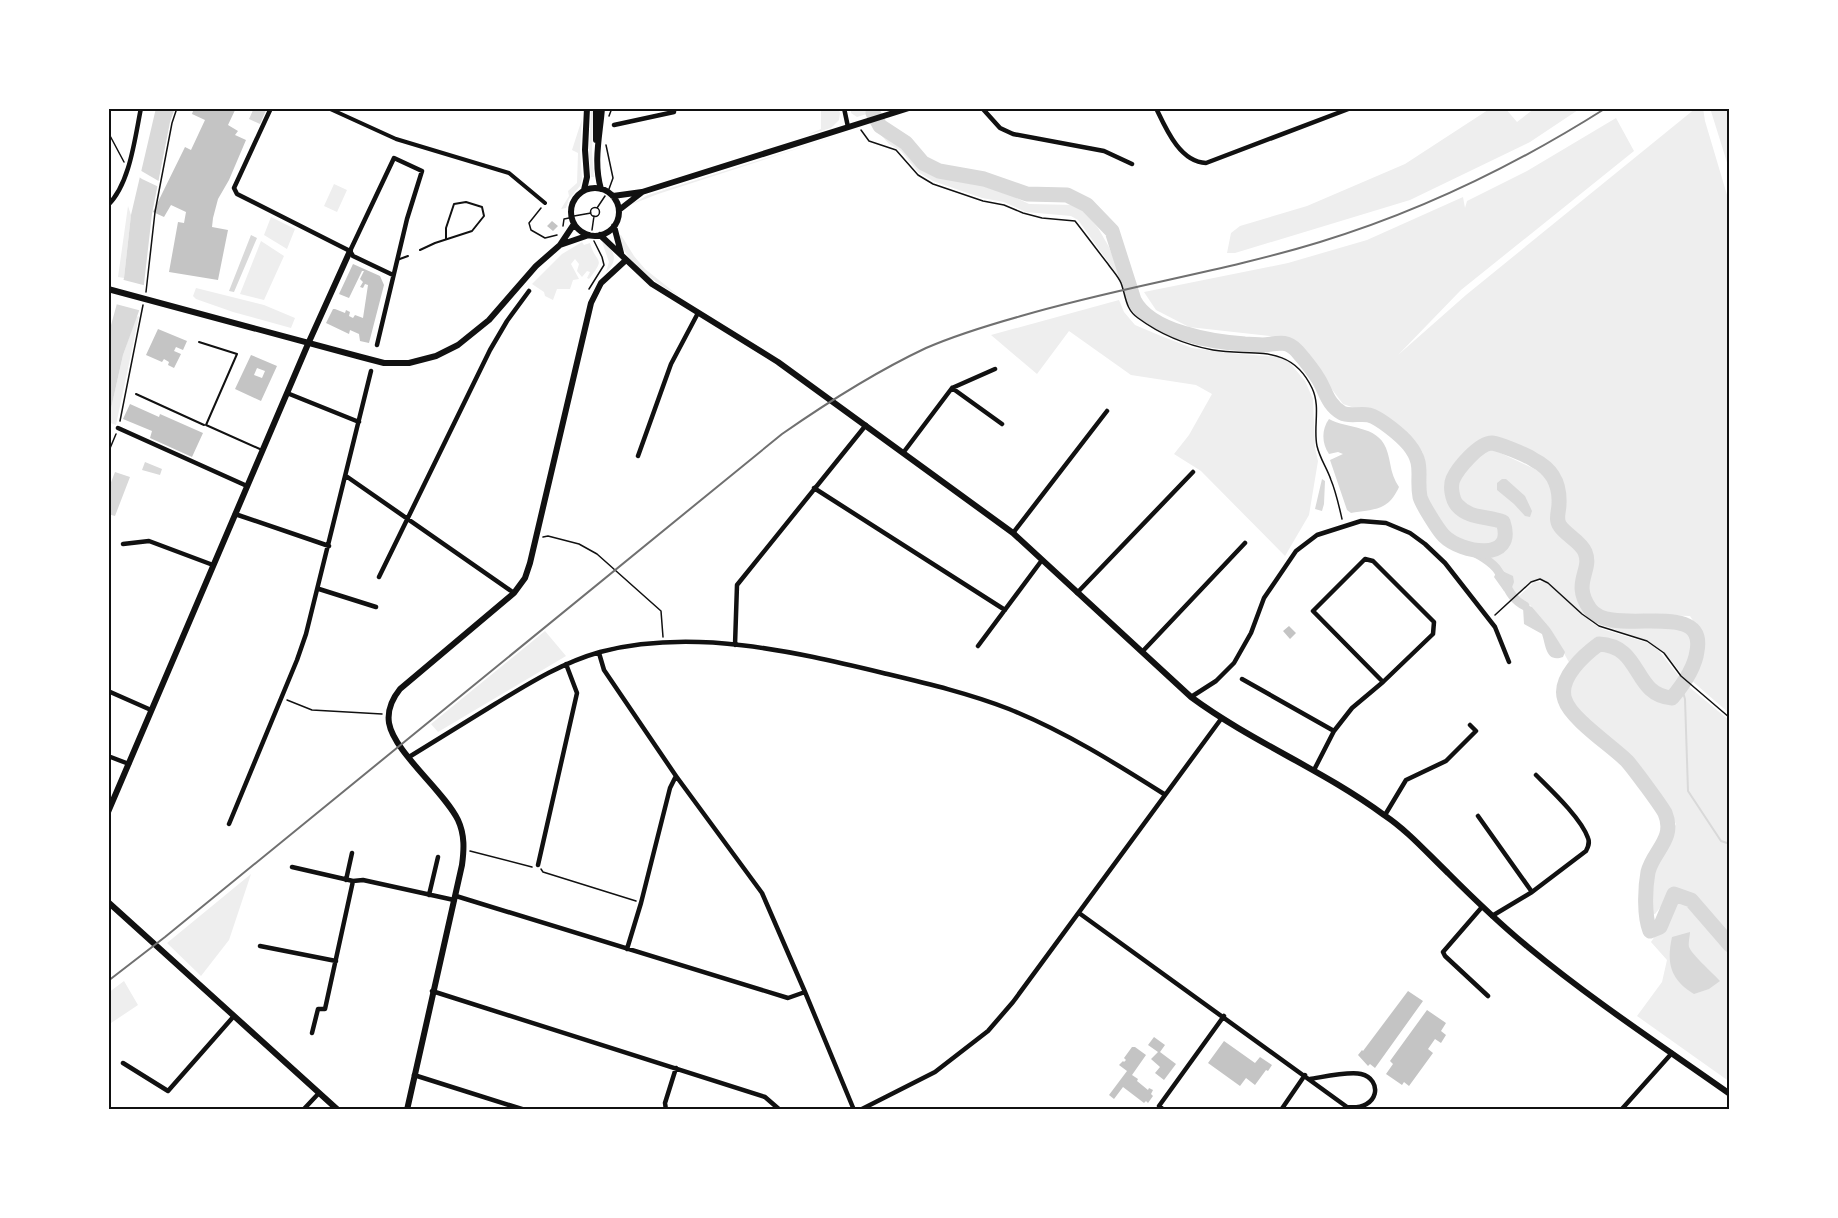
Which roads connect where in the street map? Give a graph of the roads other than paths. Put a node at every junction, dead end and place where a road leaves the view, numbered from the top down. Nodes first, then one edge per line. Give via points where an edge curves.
1 (141, 108) edge
2 (271, 108) edge
3 (328, 108) edge
4 (587, 108) edge
5 (596, 108) edge
6 (602, 108) edge
7 (674, 108) edge
8 (844, 108) edge
9 (909, 108) edge
10 (982, 108) edge
11 (1156, 108) edge
12 (1351, 108) edge
13 (614, 125) dead end
14 (848, 127) junction
15 (597, 158) junction
16 (1132, 164) dead end
17 (601, 189) junction
18 (584, 190) junction
19 (642, 192) junction
20 (614, 196) junction
21 (545, 203) road end
22 (108, 205) edge
23 (619, 213) junction
24 (574, 224) junction
25 (613, 229) junction
26 (586, 235) junction
27 (600, 235) junction
28 (446, 239) junction
29 (560, 245) junction
30 (420, 250) dead end
31 (350, 251) junction
32 (621, 253) junction
33 (408, 256) dead end
34 (397, 260) junction
35 (626, 260) junction
36 (393, 275) junction
37 (110, 290) edge
38 (530, 291) dead end
39 (698, 313) junction
40 (199, 342) dead end
41 (308, 344) junction
42 (377, 345) dead end
43 (995, 369) dead end
44 (371, 371) dead end
45 (952, 388) junction
46 (287, 393) junction
47 (136, 394) dead end
48 (1107, 411) dead end
49 (358, 422) junction
50 (1002, 424) dead end
51 (206, 425) junction
52 (866, 425) junction
53 (118, 428) road end
54 (262, 450) junction
55 (903, 453) junction
56 (638, 456) dead end
57 (1193, 472) dead end
58 (346, 476) junction
59 (247, 486) junction
60 (814, 488) junction
61 (235, 514) junction
62 (406, 518) junction
63 (1013, 533) junction
64 (1245, 543) dead end
65 (123, 544) dead end
66 (329, 546) junction
67 (1042, 560) junction
68 (213, 566) junction
69 (379, 577) dead end
70 (319, 589) junction
71 (1077, 592) junction
72 (514, 593) junction
73 (376, 606) dead end
74 (1005, 610) junction
75 (735, 645) junction
76 (978, 646) dead end
77 (1142, 652) junction
78 (599, 653) junction
79 (1509, 662) dead end
80 (566, 664) junction
81 (1242, 679) dead end
82 (1383, 682) junction
83 (108, 691) edge
84 (1191, 697) junction
85 (151, 710) junction
86 (1221, 719) junction
87 (1470, 725) dead end
88 (1334, 732) junction
89 (108, 756) edge
90 (409, 757) junction
91 (129, 764) junction
92 (1314, 770) junction
93 (1536, 775) dead end
94 (676, 776) junction
95 (1164, 794) junction
96 (108, 813) edge
97 (1385, 815) junction
98 (1478, 816) dead end
99 (230, 824) dead end
100 (352, 853) dead end
101 (438, 857) dead end
102 (538, 865) road end
103 (292, 867) dead end
104 (346, 880) junction
105 (353, 881) junction
106 (1532, 892) junction
107 (429, 895) junction
108 (455, 898) junction
109 (108, 902) edge
110 (1482, 907) junction
111 (1079, 913) junction
112 (1492, 916) junction
113 (260, 946) dead end
114 (627, 949) junction
115 (336, 962) junction
116 (432, 992) junction
117 (806, 992) junction
118 (1488, 996) dead end
119 (234, 1016) junction
120 (1224, 1016) junction
121 (312, 1033) dead end
122 (1672, 1053) junction
123 (123, 1063) dead end
124 (676, 1068) junction
125 (414, 1076) junction
126 (1307, 1077) junction
127 (319, 1093) junction
128 (1730, 1094) edge
129 (518, 1108) edge
130 (303, 1110) edge
131 (338, 1110) edge
132 (407, 1110) edge
133 (525, 1110) edge
134 (666, 1110) edge
135 (780, 1110) edge
136 (854, 1110) edge
137 (860, 1110) edge
138 (1164, 1110) edge
139 (1281, 1110) edge
140 (1621, 1110) edge

1 - 22 street via 129,167
2 - 31 street via 234,188 237,194
3 - 21 street via 396,139 509,172
4 - 18 street
5 - 15 street
6 - 15 street
7 - 13 street via 674,112
8 - 14 street
9 - 14 street
10 - 16 street via 1000,128 1013,134 1104,151
11 - 12 street via 1173,141 1198,163 1206,163
14 - 19 street
15 - 17 street
17 - 18 street
17 - 20 street
18 - 24 street via 571,207
19 - 20 street
19 - 23 street
20 - 23 street
23 - 25 street
24 - 26 street
24 - 29 street
25 - 27 street
25 - 32 street
26 - 27 street
26 - 29 street
27 - 32 street
28 - 28 lane via 472,231 484,216 482,207 466,202 454,204
28 - 30 lane
29 - 41 street via 479,330 436,356 394,364
31 - 34 street via 394,158 422,171
31 - 36 street
31 - 41 street
32 - 35 street
33 - 34 lane
34 - 36 street
35 - 39 street via 645,280
35 - 72 street via 601,283 591,303 536,539 525,578
36 - 42 street
37 - 41 street
38 - 62 street via 490,350
39 - 52 street via 778,362
39 - 56 street via 671,364
40 - 51 lane via 237,354
41 - 46 street
43 - 45 street
44 - 49 street
45 - 50 street
45 - 55 street
46 - 49 street
46 - 54 street
47 - 51 lane
48 - 63 street
49 - 58 street
51 - 54 lane
52 - 55 street
52 - 60 street
53 - 59 street
54 - 59 street
55 - 63 street
57 - 71 street
58 - 62 street
58 - 66 street
59 - 61 street
60 - 74 street
60 - 75 street via 737,585
61 - 66 street
61 - 68 street
62 - 69 street
62 - 72 street
63 - 67 street
64 - 77 street
65 - 68 street via 149,541
66 - 70 street
67 - 71 street
67 - 74 street
68 - 85 street
70 - 73 street
70 - 99 street via 300,652
71 - 77 street
72 - 90 street via 394,697 389,715 392,733
74 - 76 street
75 - 78 street via 663,643
75 - 95 street via 813,656 938,686 1010,710 1090,748
77 - 84 street
78 - 80 street
78 - 94 street via 604,670
79 - 84 street via 1490,620 1445,563 1410,533 1386,523 1361,521 1317,535 1296,551 1264,598 1234,663
80 - 90 street
80 - 102 street via 577,693
81 - 88 street
82 - 82 street via 1313,611 1365,560 1373,561 1434,622 1433,634
82 - 88 street via 1352,708
83 - 85 street
84 - 86 street
85 - 91 street
86 - 92 street
86 - 95 street
87 - 97 street via 1476,731 1446,761 1406,780
88 - 92 street
89 - 91 street
90 - 108 street via 453,811 463,834
91 - 96 street
92 - 97 street
93 - 106 street via 1568,808 1589,844 1586,851
94 - 114 street via 669,788
94 - 117 street via 762,893
95 - 111 street
97 - 110 street
98 - 106 street
100 - 104 street
101 - 107 street
103 - 104 street
104 - 105 street
105 - 107 street
105 - 115 street
106 - 112 street
107 - 108 street
108 - 114 street
108 - 116 street
109 - 119 street
110 - 112 street
110 - 118 street via 1443,952
111 - 120 street
111 - 137 street via 988,1031 935,1072
112 - 122 street via 1558,972
113 - 115 street
114 - 117 street via 788,998
115 - 121 street via 325,1009 318,1009
116 - 124 street
116 - 125 street
117 - 136 street
119 - 123 street via 168,1091
119 - 127 street
120 - 126 street
120 - 138 street via 1159,1106
122 - 128 street
122 - 140 street
124 - 134 street
124 - 135 street via 765,1097
125 - 129 street
125 - 132 street
126 - 126 street via 1360,1073 1370,1077 1374,1096 1369,1104 1347,1107
126 - 139 street
127 - 130 street
127 - 131 street
129 - 133 street

